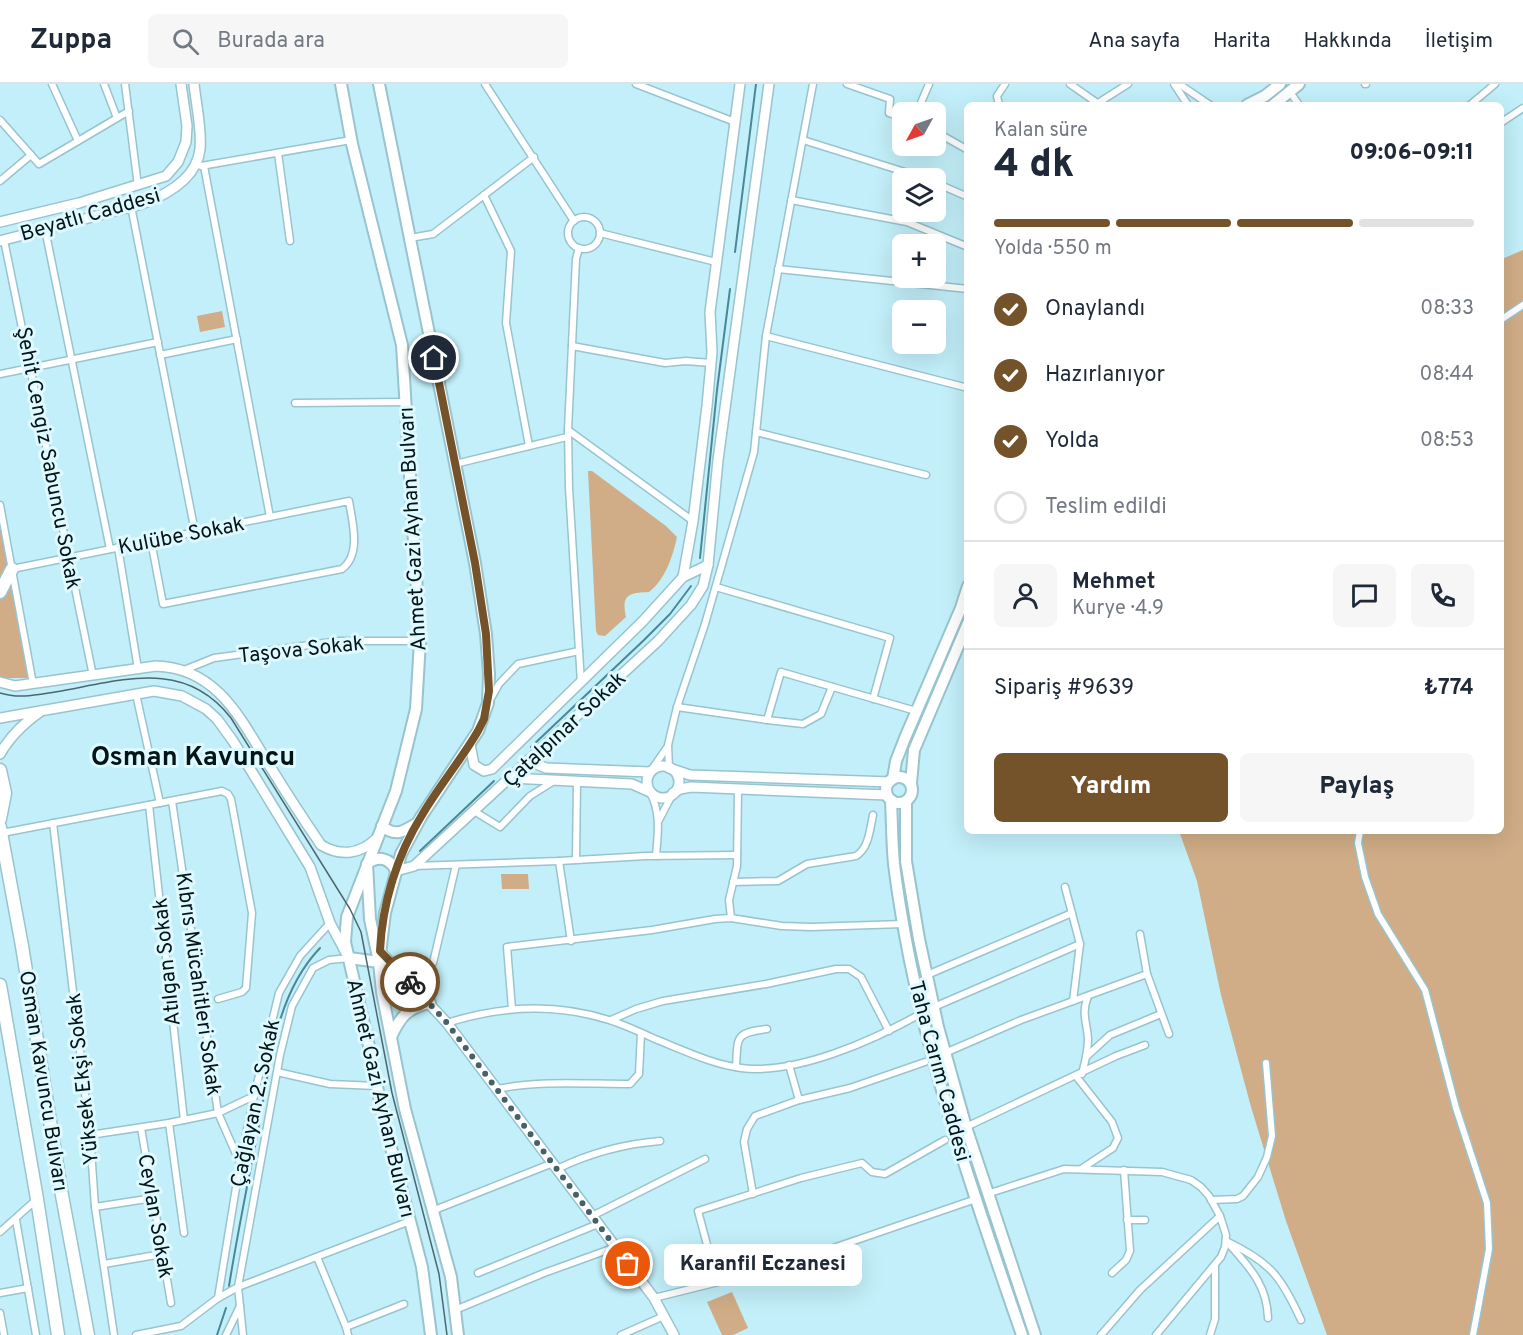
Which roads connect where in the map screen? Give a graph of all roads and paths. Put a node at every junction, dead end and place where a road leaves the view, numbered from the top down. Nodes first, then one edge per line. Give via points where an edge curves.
1 (52, 84) edge
2 (104, 84) edge
3 (125, 84) edge
4 (181, 84) edge
5 (195, 84) edge
6 (341, 84) edge
7 (379, 84) edge
8 (485, 84) edge
9 (636, 84) edge
10 (740, 84) edge
11 (769, 84) edge
12 (813, 84) edge
13 (847, 84) edge
14 (929, 84) edge
15 (1005, 84) edge
16 (1070, 84) edge
17 (1128, 84) edge
18 (1174, 84) edge
19 (1179, 84) edge
20 (1280, 84) edge
21 (1299, 84) edge
22 (1495, 84) edge
23 (1290, 92) junction
24 (921, 102) edge
25 (998, 102) edge
26 (1096, 102) edge
27 (1102, 102) edge
28 (1186, 102) edge
29 (1206, 102) edge
30 (1253, 102) edge
31 (1277, 102) edge
32 (1297, 102) edge
33 (1474, 102) edge
34 (1523, 108) edge
35 (129, 111) junction
36 (892, 113) edge
37 (117, 118) junction
38 (1504, 121) edge
39 (735, 122) junction
40 (1, 125) edge
41 (946, 138) edge
42 (351, 140) junction
43 (803, 140) junction
44 (78, 141) junction
45 (964, 148) edge
46 (278, 153) junction
47 (31, 155) junction
48 (534, 157) junction
49 (200, 165) junction
50 (892, 168) edge
51 (0, 181) edge
52 (138, 186) junction
53 (946, 187) edge
54 (484, 195) junction
55 (964, 195) edge
56 (791, 200) junction
57 (131, 206) junction
58 (574, 221) junction
59 (0, 222) edge
60 (45, 229) junction
61 (600, 233) junction
62 (410, 238) junction
63 (2, 240) edge
64 (290, 241) dead end
65 (964, 245) edge
66 (579, 248) junction
67 (716, 262) junction
68 (778, 269) junction
69 (964, 289) edge
70 (1523, 305) edge
71 (1504, 318) edge
72 (766, 336) junction
73 (237, 339) junction
74 (158, 342) junction
75 (572, 346) junction
76 (160, 355) junction
77 (72, 360) junction
78 (711, 363) junction
79 (30, 368) junction
80 (0, 374) edge
81 (964, 387) edge
82 (406, 402) junction
83 (295, 403) dead end
84 (756, 432) junction
85 (568, 433) junction
86 (529, 446) junction
87 (455, 464) junction
88 (926, 476) dead end
89 (0, 504) edge
90 (270, 517) junction
91 (693, 521) junction
92 (195, 532) junction
93 (151, 541) junction
94 (118, 547) junction
95 (110, 549) junction
96 (69, 557) junction
97 (723, 562) junction
98 (708, 565) junction
99 (12, 569) junction
100 (683, 577) junction
101 (716, 587) junction
102 (0, 592) edge
103 (964, 599) edge
104 (964, 632) edge
105 (420, 641) junction
106 (579, 651) junction
107 (138, 669) junction
108 (184, 670) junction
109 (93, 676) junction
110 (0, 682) edge
111 (581, 683) junction
112 (33, 684) junction
113 (832, 687) junction
114 (136, 694) junction
115 (873, 699) junction
116 (488, 703) junction
117 (677, 707) junction
118 (45, 709) junction
119 (916, 711) junction
120 (0, 718) edge
121 (767, 720) junction
122 (470, 744) junction
123 (668, 745) junction
124 (0, 754) edge
125 (529, 761) junction
126 (669, 768) junction
127 (0, 770) edge
128 (650, 772) junction
129 (511, 778) junction
130 (555, 780) junction
131 (891, 780) junction
132 (577, 781) junction
133 (911, 783) junction
134 (738, 789) junction
135 (650, 792) junction
136 (673, 794) junction
137 (889, 797) junction
138 (172, 801) junction
139 (906, 801) junction
140 (160, 803) junction
141 (149, 805) junction
142 (474, 811) junction
143 (873, 815) dead end
144 (0, 819) edge
145 (659, 821) junction
146 (52, 823) junction
147 (417, 824) junction
148 (382, 826) junction
149 (1, 830) edge
150 (1360, 834) edge
151 (377, 838) junction
152 (737, 855) junction
153 (657, 856) junction
154 (576, 860) junction
155 (559, 861) junction
156 (367, 864) junction
157 (456, 865) junction
158 (414, 866) junction
159 (396, 871) junction
160 (733, 882) junction
161 (1065, 886) dead end
162 (1072, 913) junction
163 (731, 918) junction
164 (330, 923) junction
165 (904, 924) junction
166 (1140, 934) dead end
167 (571, 941) junction
168 (1080, 944) junction
169 (379, 956) junction
170 (349, 958) junction
171 (433, 963) dead end
172 (1147, 974) junction
173 (927, 975) junction
174 (0, 985) edge
175 (1088, 996) junction
176 (218, 999) dead end
177 (427, 1000) junction
178 (1073, 1001) junction
179 (934, 1007) junction
180 (512, 1009) junction
181 (922, 1012) junction
182 (1161, 1014) junction
183 (611, 1020) junction
184 (447, 1023) junction
185 (767, 1029) dead end
186 (888, 1031) junction
187 (642, 1033) junction
188 (1169, 1034) dead end
189 (391, 1037) junction
190 (1145, 1046) dead end
191 (945, 1053) junction
192 (1087, 1056) junction
193 (925, 1062) dead end
194 (1266, 1063) dead end
195 (789, 1065) junction
196 (736, 1067) junction
197 (277, 1072) junction
198 (1079, 1075) junction
199 (377, 1086) junction
200 (497, 1089) junction
201 (254, 1096) junction
202 (798, 1100) junction
203 (218, 1113) junction
204 (184, 1120) junction
205 (169, 1123) junction
206 (966, 1127) junction
207 (141, 1128) junction
208 (90, 1136) junction
209 (945, 1140) dead end
210 (660, 1141) dead end
211 (705, 1159) dead end
212 (240, 1163) junction
213 (555, 1166) junction
214 (1081, 1169) junction
215 (1124, 1170) junction
216 (753, 1194) junction
217 (987, 1194) junction
218 (153, 1198) junction
219 (37, 1199) junction
220 (976, 1199) junction
221 (1211, 1200) junction
222 (95, 1207) junction
223 (432, 1211) junction
224 (1220, 1216) junction
225 (16, 1220) junction
226 (595, 1220) junction
227 (1127, 1220) junction
228 (1144, 1220) dead end
229 (410, 1221) junction
230 (0, 1232) edge
231 (184, 1233) dead end
232 (1226, 1241) junction
233 (616, 1247) junction
234 (162, 1254) junction
235 (317, 1257) junction
236 (104, 1264) junction
237 (1215, 1265) junction
238 (478, 1273) dead end
239 (1112, 1273) dead end
240 (717, 1282) junction
241 (238, 1287) junction
242 (28, 1288) junction
243 (0, 1293) edge
244 (218, 1298) junction
245 (654, 1298) junction
246 (171, 1303) dead end
247 (404, 1304) dead end
248 (240, 1305) junction
249 (455, 1310) junction
250 (0, 1313) edge
251 (664, 1316) junction
252 (1268, 1318) dead end
253 (1301, 1320) dead end
254 (346, 1327) junction
255 (4, 1335) edge
256 (36, 1335) edge
257 (58, 1335) edge
258 (88, 1335) edge
259 (114, 1335) edge
260 (136, 1335) edge
261 (226, 1335) edge
262 (243, 1335) edge
263 (348, 1335) edge
264 (431, 1335) edge
265 (458, 1335) edge
266 (621, 1335) edge
267 (674, 1335) edge
268 (1022, 1335) edge
269 (1035, 1335) edge
270 (1101, 1335) edge
271 (1156, 1335) edge
272 (1210, 1335) edge
273 (1473, 1335) edge

1 - 44 street
2 - 37 street
3 - 35 street
4 - 52 street, Beyatlı Caddesi via 187,126 181,156 166,176
5 - 49 street
6 - 42 main road, Ahmet Gazi Ayhan Bulvarı
7 - 62 main road, Ahmet Gazi Ayhan Bulvarı
8 - 48 street
9 - 39 street
10 - 39 street
11 - 98 street, Çatalpınar Sokak via 718,460
12 - 43 street
13 - 36 street via 890,99
14 - 24 street
15 - 25 street via 997,96
16 - 26 street
17 - 27 street
18 - 28 street
19 - 29 street
20 - 30 main road
21 - 23 main road
22 - 33 street
23 - 31 main road
23 - 32 street
34 - 38 street
35 - 37 street
35 - 52 street
37 - 44 street
39 - 67 street
40 - 47 street
41 - 45 street
42 - 46 street
42 - 82 main road, Ahmet Gazi Ayhan Bulvarı via 402,345
43 - 50 street
43 - 56 street
44 - 47 street via 39,164
46 - 49 street
46 - 64 street
47 - 51 street
48 - 54 street
48 - 58 street
49 - 57 street, Beyatlı Caddesi via 170,190
49 - 73 street
52 - 59 street, Beyatlı Caddesi
53 - 55 street
54 - 62 street via 433,234
54 - 86 street via 511,250 506,323
56 - 65 street via 907,222
56 - 68 street
57 - 60 street, Beyatlı Caddesi
57 - 74 street
58 - 61 street via 592,220
58 - 66 street via 568,237
60 - 63 street, Beyatlı Caddesi
60 - 77 street
61 - 66 street via 593,246
61 - 67 street
62 - 87 main road, Ahmet Gazi Ayhan Bulvarı
63 - 79 street, Şehit Cengiz Sabuncu Sokak
66 - 75 street
67 - 78 street via 710,312
68 - 69 street
68 - 72 street
70 - 71 street
72 - 81 street
72 - 84 street
73 - 76 street
73 - 90 street
74 - 76 street
74 - 77 street
75 - 78 street via 665,363
75 - 85 street
76 - 92 street
77 - 79 street
77 - 95 street
78 - 91 street
79 - 80 street
79 - 96 street, Şehit Cengiz Sabuncu Sokak
82 - 83 street
82 - 105 main road, Ahmet Gazi Ayhan Bulvarı
84 - 88 street
84 - 97 street
85 - 86 street
85 - 91 street
85 - 106 street
86 - 87 street
87 - 116 main road, Ahmet Gazi Ayhan Bulvarı via 486,634
89 - 99 street
90 - 92 street, Kulübe Sokak
90 - 93 street, Kulübe Sokak via 349,501 354,547 351,559 342,569 163,604
91 - 100 street
92 - 93 street, Kulübe Sokak
93 - 94 street, Kulübe Sokak
94 - 95 street, Kulübe Sokak
94 - 107 street
95 - 96 street, Kulübe Sokak
96 - 99 street, Kulübe Sokak
96 - 109 street, Şehit Cengiz Sabuncu Sokak
97 - 98 street
97 - 101 street
98 - 100 street
98 - 125 street, Çatalpınar Sokak via 699,593 671,628
99 - 102 highway
99 - 112 street
100 - 111 street, Çatalpınar Sokak
101 - 115 street via 890,638
101 - 117 street
103 - 119 main road
104 - 133 main road via 914,750
105 - 108 street, Taşova Sokak via 339,641 214,658
105 - 148 main road, Ahmet Gazi Ayhan Bulvarı via 416,709 396,792
106 - 111 street
106 - 116 street via 518,664
107 - 108 street via 166,666
107 - 109 street
108 - 151 street via 207,682 233,709 321,845 349,853
109 - 112 street
110 - 112 street via 15,686
111 - 122 street, Çatalpınar Sokak via 492,769 484,771 474,765
113 - 115 street
113 - 121 street via 821,714 803,724
113 - 121 street via 781,672
114 - 118 street
114 - 140 street
114 - 164 street via 154,691 182,696 218,719 310,867
115 - 119 street
116 - 122 main road, Ahmet Gazi Ayhan Bulvarı
117 - 121 street
117 - 123 street
118 - 120 street
118 - 124 street via 22,725
119 - 131 main road
122 - 147 main road, Ahmet Gazi Ayhan Bulvarı
123 - 126 street
123 - 128 street
125 - 128 street via 546,768
125 - 129 street, Çatalpınar Sokak
126 - 128 street via 659,767
126 - 131 street via 700,775
126 - 136 street via 678,779
127 - 144 highway via 5,793
128 - 135 street
129 - 130 street
129 - 142 street, Çatalpınar Sokak
130 - 132 street
130 - 142 street via 530,796 500,826
131 - 133 main road via 905,778
131 - 137 main road via 886,788
132 - 135 street via 632,784
132 - 154 street
133 - 139 main road via 913,791
134 - 136 street via 691,787
134 - 137 street
134 - 152 street
135 - 136 street via 664,798
135 - 145 street
136 - 145 street
137 - 139 main road via 898,803
137 - 165 main road, Taha Carım Caddesi
138 - 140 street
138 - 176 street via 222,791 231,799 252,914 246,988
138 - 203 street, Kıbrıs Mücahitleri Sokak
139 - 173 main road, Taha Carım Caddesi via 906,861
140 - 141 street
141 - 146 street
141 - 204 street, Atılgan Sokak
142 - 158 street, Çatalpınar Sokak
143 - 160 street via 867,842 856,856 807,864 777,881
145 - 153 street
146 - 149 street
146 - 208 street, Yüksek Ekşi Sokak
147 - 148 main road via 396,834
147 - 159 main road, Ahmet Gazi Ayhan Bulvarı
148 - 151 main road, Ahmet Gazi Ayhan Bulvarı
149 - 258 highway, Osman Kavuncu Bulvarı
150 - 273 street via 1365,877 1377,914 1425,990 1456,1108 1487,1203 1489,1249
151 - 156 main road, Ahmet Gazi Ayhan Bulvarı
152 - 153 street
152 - 160 street
153 - 154 street
154 - 155 street
155 - 157 street
155 - 167 street
156 - 159 main road via 383,859
156 - 169 main road via 370,919
156 - 170 main road, Ahmet Gazi Ayhan Bulvarı via 345,926
157 - 158 street
157 - 171 street
158 - 159 street, Çatalpınar Sokak
159 - 169 main road, Ahmet Gazi Ayhan Bulvarı
160 - 163 street
161 - 162 street
162 - 168 street
162 - 173 street
163 - 165 street via 782,926
163 - 167 street
164 - 170 street
164 - 201 street, Çağlayan 2. Sokak via 300,956 279,993
165 - 181 main road, Taha Carım Caddesi
166 - 172 street
167 - 180 street via 507,947
168 - 178 street
168 - 179 street
169 - 170 main road
169 - 177 street via 394,979
169 - 189 main road, Ahmet Gazi Ayhan Bulvarı
170 - 197 street, Çağlayan 2. Sokak via 329,960 313,968 292,1006
170 - 199 main road, Ahmet Gazi Ayhan Bulvarı
172 - 175 street
172 - 182 street
173 - 179 main road, Taha Carım Caddesi
174 - 219 highway, Osman Kavuncu Bulvarı
175 - 178 street
175 - 192 street via 1084,1007
177 - 184 street
177 - 189 main road via 409,1009
178 - 191 street
179 - 191 main road, Taha Carım Caddesi
180 - 183 street via 564,1010
180 - 184 street
181 - 186 street
181 - 220 main road, Taha Carım Caddesi
182 - 188 street
182 - 192 street via 1110,1035
183 - 186 street via 663,1001 841,968 861,977
183 - 187 street
184 - 200 street
185 - 196 street via 746,1031 741,1036
186 - 195 street via 836,1053
187 - 196 street via 706,1060
187 - 200 street via 639,1074 630,1084 513,1085
189 - 223 main road, Ahmet Gazi Ayhan Bulvarı
190 - 198 street
191 - 206 main road, Taha Carım Caddesi
192 - 198 street
193 - 202 street via 850,1088
194 - 221 street via 1272,1136 1267,1157 1243,1196
195 - 196 street via 764,1069
195 - 202 street
197 - 199 street via 330,1084
197 - 241 street, Çağlayan 2. Sokak
198 - 206 street
198 - 214 street via 1112,1122 1118,1138 1113,1148
199 - 229 main road, Ahmet Gazi Ayhan Bulvarı
200 - 213 street
201 - 203 street
201 - 212 street, Çağlayan 2. Sokak
202 - 216 street via 755,1116 749,1125 744,1142
203 - 204 street
203 - 212 street, Kıbrıs Mücahitleri Sokak
204 - 205 street
205 - 207 street
205 - 231 street
206 - 217 main road, Taha Carım Caddesi
207 - 208 street
207 - 218 street, Ceylan Sokak
208 - 222 street, Yüksek Ekşi Sokak
209 - 216 street via 885,1174 876,1174 862,1163
210 - 213 street via 613,1148
211 - 226 street
212 - 244 street, Çağlayan 2. Sokak
213 - 223 street
213 - 226 street
214 - 215 street
214 - 217 street via 1064,1169
215 - 221 street via 1162,1172 1191,1180
215 - 227 street
216 - 240 street via 698,1211
217 - 269 main road, Taha Carım Caddesi
218 - 222 street
218 - 234 street, Ceylan Sokak
219 - 225 street
219 - 257 highway, Osman Kavuncu Bulvarı
220 - 240 street via 775,1268
220 - 268 main road, Taha Carım Caddesi
221 - 224 street
222 - 236 street, Yüksek Ekşi Sokak
223 - 249 main road, Ahmet Gazi Ayhan Bulvarı via 451,1277
224 - 232 street
224 - 270 street via 1140,1290
225 - 230 street
225 - 242 street
226 - 233 street
226 - 238 street
227 - 228 street
227 - 239 street via 1129,1256
229 - 235 street
229 - 264 main road, Ahmet Gazi Ayhan Bulvarı via 422,1267
232 - 237 street
232 - 252 street via 1263,1287
232 - 253 street via 1252,1253 1275,1273
233 - 245 street
233 - 249 street
234 - 236 street
234 - 246 street, Ceylan Sokak
235 - 241 street
235 - 254 street
236 - 259 street, Yüksek Ekşi Sokak
237 - 271 street
237 - 272 street via 1215,1319
240 - 245 street
241 - 244 street
241 - 248 street, Çağlayan 2. Sokak
242 - 243 street
242 - 256 street
244 - 260 street via 181,1326
245 - 251 street
247 - 254 street
248 - 261 street
248 - 262 street, Çağlayan 2. Sokak
249 - 265 main road, Ahmet Gazi Ayhan Bulvarı
250 - 255 street
251 - 266 street
251 - 267 street
254 - 263 street

